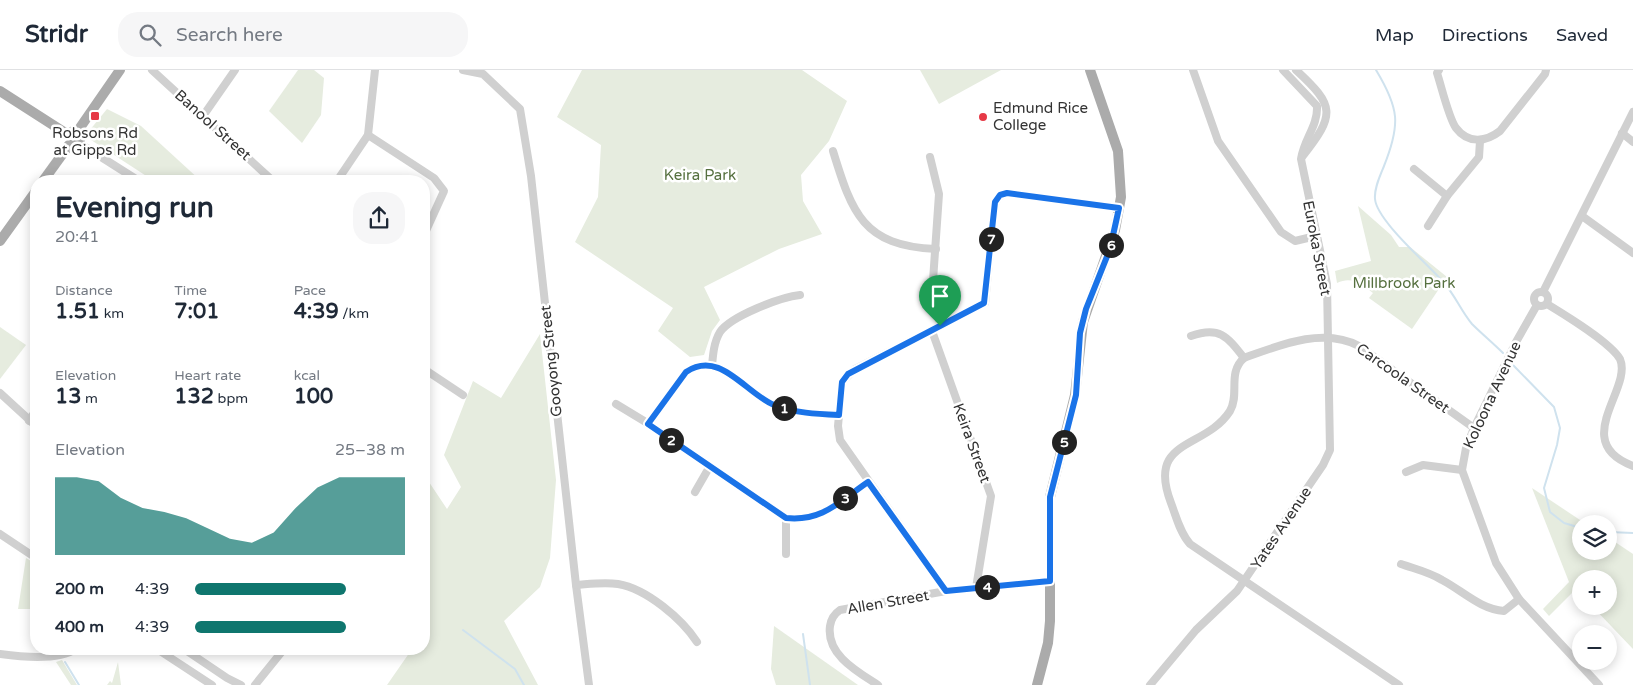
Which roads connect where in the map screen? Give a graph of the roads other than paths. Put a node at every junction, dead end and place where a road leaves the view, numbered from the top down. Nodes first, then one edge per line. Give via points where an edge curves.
1 (120, 70) edge
2 (152, 70) edge
3 (235, 70) edge
4 (375, 70) edge
5 (463, 70) edge
6 (1090, 70) edge
7 (1193, 70) edge
8 (1282, 70) edge
9 (1296, 70) edge
10 (1546, 70) edge
11 (1437, 71) edge
12 (0, 91) edge
13 (1633, 112) edge
14 (203, 116) junction
15 (1622, 133) junction
16 (368, 135) junction
17 (73, 139) junction
18 (1480, 141) junction
19 (1633, 142) edge
20 (833, 151) dead end
21 (930, 157) dead end
22 (1301, 159) junction
23 (1414, 168) dead end
24 (47, 175) edge
25 (130, 175) edge
26 (267, 175) edge
27 (340, 175) edge
28 (429, 175) edge
29 (430, 175) edge
30 (1447, 196) junction
31 (30, 198) edge
32 (1119, 208) junction
33 (1582, 216) junction
34 (430, 222) edge
35 (1428, 226) dead end
36 (1316, 236) junction
37 (0, 241) edge
38 (936, 249) junction
39 (1633, 252) edge
40 (1543, 292) junction
41 (800, 295) dead end
42 (1547, 304) junction
43 (1537, 306) junction
44 (940, 326) junction
45 (932, 331) junction
46 (1191, 336) dead end
47 (1328, 337) junction
48 (1244, 358) junction
49 (712, 366) junction
50 (430, 373) edge
51 (0, 393) edge
52 (463, 395) dead end
53 (616, 404) dead end
54 (839, 415) junction
55 (29, 420) edge
56 (648, 424) junction
57 (1474, 428) junction
58 (710, 466) junction
59 (1633, 466) edge
60 (1462, 470) junction
61 (1406, 472) dead end
62 (868, 482) junction
63 (695, 492) dead end
64 (786, 518) junction
65 (0, 534) edge
66 (30, 554) edge
67 (786, 554) dead end
68 (1401, 564) dead end
69 (1050, 581) junction
70 (1245, 581) junction
71 (576, 585) junction
72 (976, 588) junction
73 (946, 591) junction
74 (1519, 599) junction
75 (698, 642) dead end
76 (0, 654) edge
77 (58, 655) edge
78 (166, 655) edge
79 (193, 655) edge
80 (279, 655) edge
81 (253, 684) edge
82 (212, 685) edge
83 (241, 685) edge
84 (589, 685) edge
85 (878, 685) edge
86 (1037, 685) edge
87 (1150, 685) edge
88 (1399, 685) edge
89 (1599, 685) edge

1 - 17 main road
2 - 14 street, Banool Street
3 - 14 street
4 - 16 street
5 - 71 street, Gooyong Street via 483,74 520,109 531,176
6 - 32 main road via 1118,151 1121,176
7 - 36 street via 1218,141 1270,218 1281,232 1295,240
8 - 22 street via 1317,106 1318,119
9 - 22 street via 1326,102 1327,117
10 - 18 street via 1500,131
11 - 18 street via 1456,128 1469,138
12 - 17 main road
13 - 15 street
14 - 26 street, Banool Street
15 - 19 street
15 - 33 street
16 - 27 street
16 - 28 street
17 - 24 main road
17 - 25 street
18 - 30 street via 1479,157
20 - 38 street via 847,196 866,225 903,245
21 - 38 street via 939,194
22 - 36 street, Euroka Street
23 - 30 street
29 - 34 street via 444,191
30 - 35 street
31 - 37 main road
32 - 44 street via 1007,193 1000,195 995,202 986,300 980,307
32 - 69 main road via 1110,249 1080,333 1076,395 1050,497
33 - 39 street
33 - 40 street
36 - 47 street, Euroka Street via 1327,284
38 - 44 street via 932,295
40 - 42 street via 1548,297
40 - 43 street via 1534,297
41 - 49 street via 778,299 726,326 717,338
42 - 43 street
42 - 59 street via 1610,348 1620,359 1623,375 1608,414 1606,435 1612,452
43 - 57 street, Koloona Avenue
44 - 45 street
45 - 54 street via 848,374 842,382
45 - 72 street, Keira Street via 990,496
46 - 48 street via 1203,332 1219,333 1229,339
47 - 48 street, Carcoola Street via 1303,339
47 - 57 street, Carcoola Street via 1345,338 1358,346
47 - 70 street, Yates Avenue via 1329,453
48 - 70 street via 1234,376 1234,400 1227,416 1172,453 1164,476 1166,490 1186,539
49 - 54 street via 723,370 771,404 801,414
49 - 56 street via 700,365 686,372
50 - 52 street
51 - 55 street
53 - 56 street
54 - 62 street via 840,440
56 - 58 street
57 - 60 street, Koloona Avenue
58 - 63 street
58 - 64 street
60 - 61 street via 1423,466
60 - 74 street, Koloona Avenue via 1496,563
62 - 64 street via 817,517 802,520
62 - 73 street
64 - 67 street
65 - 66 street
68 - 74 street via 1427,572 1490,610 1504,611
69 - 72 street, Allen Street
69 - 86 main road via 1049,632
70 - 87 street, Yates Avenue via 1192,635
70 - 88 street
71 - 75 street via 616,584 638,591 683,623
71 - 84 street, Gooyong Street
72 - 73 street, Allen Street
73 - 85 street, Allen Street via 850,607 835,614 831,624 833,645 842,659
74 - 89 street, Koloona Avenue
76 - 77 street via 41,658
78 - 82 street
79 - 83 street
80 - 81 street

